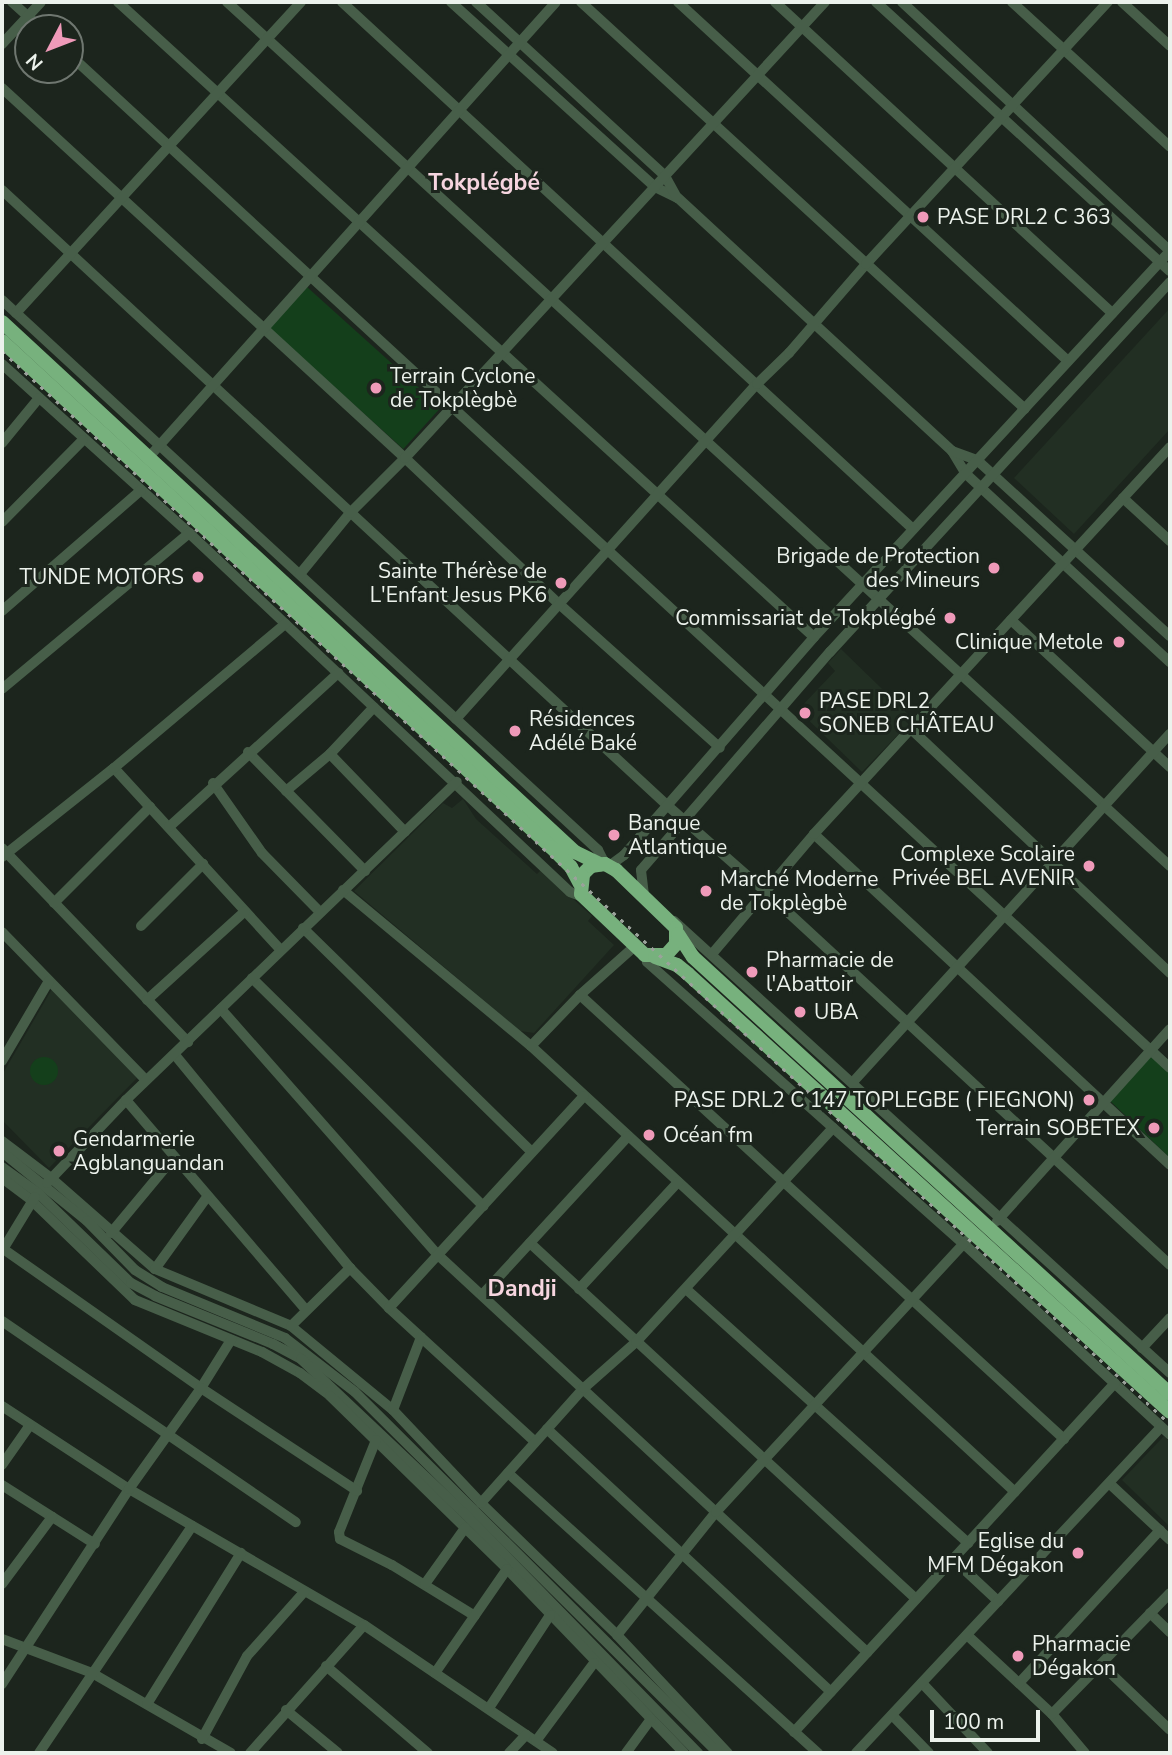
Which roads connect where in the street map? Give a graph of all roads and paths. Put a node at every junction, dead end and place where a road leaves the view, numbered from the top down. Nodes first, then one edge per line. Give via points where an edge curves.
1 (12, 2) edge
2 (118, 2) edge
3 (227, 2) edge
4 (302, 2) edge
5 (342, 2) edge
6 (451, 2) edge
7 (476, 2) edge
8 (556, 2) edge
9 (581, 2) edge
10 (678, 2) edge
11 (775, 2) edge
12 (825, 2) edge
13 (876, 2) edge
14 (902, 2) edge
15 (1012, 2) edge
16 (1108, 2) edge
17 (1122, 2) edge
18 (26, 14) edge
19 (802, 27) junction
20 (14, 31) edge
21 (268, 39) junction
22 (520, 42) junction
23 (2, 44) edge
24 (1170, 46) edge
25 (1064, 50) junction
26 (509, 55) junction
27 (84, 68) edge
28 (758, 75) junction
29 (2, 88) edge
30 (218, 93) junction
31 (1012, 106) junction
32 (460, 110) junction
33 (1002, 117) junction
34 (713, 123) junction
35 (169, 146) junction
36 (1170, 147) edge
37 (408, 168) junction
38 (955, 169) junction
39 (665, 176) junction
40 (655, 187) junction
41 (2, 190) edge
42 (121, 198) junction
43 (678, 198) junction
44 (910, 216) junction
45 (359, 222) junction
46 (603, 243) junction
47 (1170, 251) edge
48 (70, 253) junction
49 (1160, 262) junction
50 (866, 264) junction
51 (1170, 271) edge
52 (311, 276) junction
53 (1170, 282) edge
54 (2, 300) edge
55 (551, 300) junction
56 (16, 313) junction
57 (1112, 313) junction
58 (2, 322) edge
59 (813, 324) junction
60 (264, 328) junction
61 (2, 341) edge
62 (502, 353) junction
63 (1068, 361) junction
64 (2, 365) edge
65 (757, 384) junction
66 (214, 385) junction
67 (39, 398) junction
68 (454, 406) junction
69 (1025, 409) junction
70 (83, 440) junction
71 (706, 442) junction
72 (2, 443) edge
73 (159, 445) junction
74 (1170, 449) edge
75 (952, 451) junction
76 (405, 458) junction
77 (977, 460) junction
78 (144, 461) junction
79 (965, 473) junction
80 (994, 474) junction
81 (128, 479) junction
82 (981, 488) junction
83 (141, 490) junction
84 (659, 497) junction
85 (1123, 498) junction
86 (350, 513) junction
87 (2, 522) edge
88 (913, 529) junction
89 (189, 533) junction
90 (1170, 541) edge
91 (609, 550) junction
92 (1076, 550) junction
93 (1063, 564) junction
94 (300, 574) junction
95 (862, 585) junction
96 (878, 600) junction
97 (558, 603) junction
98 (2, 611) edge
99 (1011, 620) junction
100 (285, 624) junction
101 (1170, 636) edge
102 (814, 637) junction
103 (509, 658) junction
104 (1170, 662) edge
105 (338, 673) junction
106 (961, 675) junction
107 (2, 689) edge
108 (765, 694) junction
109 (374, 707) junction
110 (783, 709) junction
111 (456, 719) junction
112 (911, 729) junction
113 (1170, 734) edge
114 (720, 748) junction
115 (248, 752) junction
116 (1153, 752) junction
117 (330, 754) junction
118 (114, 768) junction
119 (1170, 768) edge
120 (457, 782) junction
121 (862, 782) junction
122 (213, 783) junction
123 (286, 790) junction
124 (668, 806) junction
125 (150, 807) junction
126 (1104, 807) junction
127 (686, 822) junction
128 (169, 827) junction
129 (405, 832) junction
130 (814, 834) junction
131 (3, 853) edge
132 (1053, 863) junction
133 (203, 864) junction
134 (605, 865) junction
135 (1170, 866) edge
136 (365, 871) junction
137 (343, 890) junction
138 (582, 890) junction
139 (765, 892) junction
140 (644, 895) junction
141 (54, 903) junction
142 (245, 911) junction
143 (320, 912) junction
144 (1005, 915) junction
145 (669, 919) junction
146 (141, 926) dead end
147 (303, 928) junction
148 (678, 934) junction
149 (3, 936) edge
150 (281, 950) junction
151 (645, 952) junction
152 (712, 954) junction
153 (958, 967) junction
154 (1170, 973) edge
155 (252, 978) junction
156 (49, 981) junction
157 (580, 995) junction
158 (147, 1000) junction
159 (221, 1009) junction
160 (908, 1022) junction
161 (1170, 1029) edge
162 (188, 1042) junction
163 (531, 1046) junction
164 (1150, 1049) junction
165 (175, 1055) junction
166 (3, 1057) edge
167 (1170, 1068) edge
168 (146, 1080) junction
169 (853, 1082) junction
170 (584, 1096) junction
171 (126, 1100) junction
172 (1102, 1103) junction
173 (833, 1128) junction
174 (628, 1136) junction
175 (2, 1141) edge
176 (2, 1152) edge
177 (532, 1152) junction
178 (174, 1157) junction
179 (1054, 1160) junction
180 (1170, 1165) edge
181 (2, 1167) edge
182 (2, 1178) edge
183 (678, 1182) junction
184 (784, 1184) junction
185 (42, 1189) junction
186 (206, 1197) junction
187 (483, 1206) junction
188 (1000, 1216) junction
189 (983, 1231) junction
190 (111, 1233) junction
191 (735, 1237) junction
192 (530, 1243) junction
193 (964, 1244) junction
194 (2, 1249) edge
195 (438, 1255) junction
196 (1170, 1265) edge
197 (351, 1268) junction
198 (155, 1269) junction
199 (579, 1289) junction
200 (686, 1289) junction
201 (482, 1295) junction
202 (912, 1299) junction
203 (389, 1308) junction
204 (305, 1309) junction
205 (1170, 1318) edge
206 (2, 1321) edge
207 (291, 1326) junction
208 (421, 1337) junction
209 (231, 1340) junction
210 (636, 1342) junction
211 (1142, 1348) junction
212 (863, 1353) junction
213 (1170, 1373) edge
214 (1115, 1384) junction
215 (201, 1388) junction
216 (584, 1388) junction
217 (1170, 1394) edge
218 (815, 1404) junction
219 (2, 1406) edge
220 (393, 1410) junction
221 (1170, 1412) edge
222 (30, 1425) junction
223 (1161, 1427) junction
224 (547, 1429) junction
225 (169, 1435) junction
226 (1170, 1435) edge
227 (1064, 1438) junction
228 (376, 1440) junction
229 (535, 1442) junction
230 (764, 1459) junction
231 (2, 1465) edge
232 (508, 1473) junction
233 (1110, 1484) junction
234 (2, 1485) edge
235 (129, 1489) junction
236 (357, 1491) junction
237 (1015, 1492) junction
238 (481, 1503) junction
239 (716, 1512) junction
240 (52, 1517) junction
241 (296, 1522) dead end
242 (192, 1525) junction
243 (465, 1528) junction
244 (1160, 1530) junction
245 (1170, 1539) edge
246 (968, 1543) junction
247 (95, 1544) junction
248 (240, 1553) junction
249 (682, 1555) junction
250 (953, 1559) junction
251 (507, 1569) junction
252 (2, 1584) edge
253 (425, 1584) junction
254 (304, 1591) junction
255 (1170, 1593) edge
256 (647, 1599) junction
257 (916, 1599) junction
258 (998, 1601) junction
259 (1150, 1613) junction
260 (475, 1615) junction
261 (550, 1615) junction
262 (364, 1625) junction
263 (1170, 1632) edge
264 (617, 1635) junction
265 (967, 1635) junction
266 (2, 1639) edge
267 (27, 1648) junction
268 (867, 1652) junction
269 (594, 1663) junction
270 (1101, 1664) junction
271 (326, 1666) junction
272 (92, 1673) junction
273 (435, 1673) junction
274 (922, 1683) junction
275 (1018, 1683) junction
276 (2, 1684) edge
277 (831, 1692) junction
278 (147, 1704) junction
279 (489, 1708) junction
280 (286, 1710) junction
281 (1052, 1714) junction
282 (892, 1715) junction
283 (651, 1719) junction
284 (1170, 1730) edge
285 (794, 1731) junction
286 (526, 1735) junction
287 (202, 1739) junction
288 (536, 1741) junction
289 (39, 1753) edge
290 (231, 1753) edge
291 (250, 1753) edge
292 (338, 1753) edge
293 (428, 1753) edge
294 (509, 1753) edge
295 (553, 1753) edge
296 (626, 1753) edge
297 (684, 1753) edge
298 (698, 1753) edge
299 (718, 1753) edge
300 (728, 1753) edge
301 (818, 1753) edge
302 (856, 1753) edge
303 (929, 1753) edge
304 (988, 1753) edge
305 (1085, 1753) edge

1 - 18 street
2 - 30 street
3 - 21 street
4 - 21 street
5 - 32 street
6 - 26 street
7 - 22 street
8 - 22 street
9 - 34 street
10 - 28 street
11 - 19 street
12 - 19 street
13 - 33 street
14 - 31 street
15 - 25 street
16 - 25 street
17 - 24 street
19 - 28 street
19 - 38 street
20 - 23 street
21 - 30 street
21 - 37 street
22 - 26 street
22 - 39 street
25 - 31 street
25 - 36 street
26 - 32 street
26 - 40 street
27 - 35 street
28 - 34 street
28 - 44 street
29 - 42 street
30 - 35 street
30 - 45 street
31 - 33 street
31 - 47 street
32 - 37 street
32 - 46 street
33 - 38 street
33 - 49 street
34 - 39 street
34 - 50 street
35 - 42 street
35 - 52 street
37 - 45 street
37 - 55 street
38 - 44 street
38 - 57 street
39 - 40 street
39 - 43 street
40 - 43 street
40 - 46 street
41 - 48 street
42 - 48 street
42 - 60 street
43 - 59 street
44 - 50 street
44 - 63 street
45 - 52 street
45 - 62 street
46 - 55 street
46 - 65 street
47 - 49 street
48 - 56 street
48 - 66 street
49 - 51 street
49 - 57 street
50 - 59 street
50 - 69 street
52 - 60 street
52 - 68 street
53 - 80 street
54 - 56 street
55 - 62 street
55 - 71 street
56 - 73 street
57 - 63 street
58 - 78 highway
59 - 65 street
59 - 75 street
60 - 66 street
60 - 76 street
61 - 78 highway
62 - 68 street
62 - 84 street
63 - 69 street
64 - 67 street
65 - 71 street
65 - 88 street
66 - 73 street
66 - 86 street
67 - 70 street
67 - 72 street
68 - 76 street
68 - 91 street
69 - 77 street
70 - 81 street
70 - 87 street
71 - 84 street
71 - 95 street
73 - 78 street
73 - 94 street
74 - 85 street
75 - 77 street
75 - 79 street
76 - 86 street
76 - 97 street
77 - 79 street
77 - 80 street
78 - 81 street
78 - 134 highway via 575,852
78 - 138 highway via 571,866
79 - 82 street
79 - 88 street
80 - 82 street
80 - 92 street
81 - 83 street
82 - 93 street
82 - 96 street
83 - 89 street
83 - 98 street
84 - 91 street
84 - 102 street
85 - 90 street
85 - 92 street
86 - 94 street
86 - 103 street
88 - 95 street
89 - 100 street
89 - 107 street
91 - 97 street
91 - 108 street
92 - 93 street
92 - 101 street
93 - 99 street
93 - 104 street
94 - 111 street
95 - 96 street
95 - 102 street
96 - 106 street
96 - 110 street
97 - 103 street
97 - 114 street
99 - 106 street
99 - 116 street
100 - 105 street
100 - 118 street
102 - 108 street
103 - 111 street
103 - 124 street
105 - 109 street
105 - 115 street
106 - 112 street
106 - 126 street
108 - 110 street
108 - 114 street
109 - 117 street
109 - 120 street
110 - 121 street
110 - 127 street
111 - 134 street via 598,850
112 - 121 street
112 - 132 street
113 - 116 street
114 - 124 street
115 - 122 street
115 - 123 street
116 - 119 street
116 - 126 street
117 - 123 street
117 - 129 street
118 - 125 street
118 - 131 street
120 - 129 street
120 - 138 street via 570,892
121 - 130 street
121 - 144 street
122 - 128 street
122 - 143 street via 262,853
123 - 136 street
124 - 127 street
124 - 134 street via 617,862
125 - 128 street
125 - 141 street
126 - 132 street
126 - 135 street
127 - 139 street
127 - 140 street via 641,870
128 - 133 street
129 - 136 street
130 - 139 street
130 - 153 street
131 - 141 street
132 - 144 street
132 - 154 street
133 - 142 street
133 - 146 street
134 - 138 highway via 587,869
134 - 140 highway
136 - 137 street
137 - 143 street
137 - 163 street
138 - 151 highway
139 - 152 street
139 - 160 street
140 - 145 highway
141 - 158 street
142 - 150 street
142 - 158 street
143 - 147 street
144 - 153 street
144 - 164 street
145 - 148 highway
145 - 152 street
147 - 150 street
147 - 177 street
148 - 151 highway via 671,951
148 - 189 highway via 693,957
149 - 156 street
150 - 155 street
151 - 157 street
151 - 173 street via 647,962
151 - 189 highway via 688,974
152 - 169 street
153 - 160 street
153 - 172 street
155 - 159 street
155 - 187 street
156 - 166 street
156 - 168 street
157 - 163 street
157 - 184 street
158 - 162 street
159 - 162 street
159 - 195 street
160 - 169 street
160 - 179 street
161 - 164 street
162 - 165 street
163 - 170 street
164 - 167 street
164 - 172 street
165 - 168 street
165 - 197 street
168 - 171 street
169 - 188 street
170 - 174 street
170 - 177 street
171 - 178 street
171 - 185 street
172 - 179 street
172 - 180 street
173 - 184 street
173 - 193 street
174 - 183 street
174 - 192 street
175 - 185 street
176 - 185 street
177 - 187 street
178 - 186 street
178 - 190 street
179 - 188 street
179 - 196 street
181 - 185 street
182 - 185 street
183 - 191 street
183 - 199 street
184 - 191 street
184 - 202 street
185 - 190 street
185 - 194 street
185 - 209 street via 135,1300
185 - 298 street via 131,1283 301,1359 463,1512
185 - 299 street via 135,1270 162,1287 285,1338 355,1392
186 - 198 street
186 - 204 street
187 - 195 street
188 - 189 street
188 - 211 street
189 - 193 street
189 - 217 highway
189 - 221 highway
190 - 198 street
191 - 200 street
191 - 212 street
192 - 199 street
192 - 201 street
193 - 202 street
193 - 214 street
194 - 215 street
195 - 201 street
195 - 203 street
197 - 203 street
197 - 204 street
198 - 207 street
199 - 210 street
200 - 210 street
200 - 218 street
201 - 216 street
202 - 212 street
202 - 227 street
203 - 208 street
204 - 207 street
205 - 211 street
206 - 225 street
207 - 220 street
208 - 220 street
208 - 229 street
209 - 215 street
209 - 228 street via 300,1373
210 - 216 street
210 - 230 street
211 - 213 street
212 - 218 street
212 - 237 street
214 - 223 street
214 - 227 street
215 - 225 street
215 - 236 street
216 - 224 street
216 - 239 street
218 - 230 street
218 - 246 street
219 - 222 street
220 - 238 street
222 - 231 street
222 - 235 street
223 - 226 street
223 - 233 street
224 - 229 street
224 - 249 street
225 - 235 street
225 - 241 street
227 - 237 street
228 - 236 street
228 - 243 street
229 - 232 street
230 - 239 street
230 - 257 street
232 - 238 street
232 - 256 street
233 - 244 street
233 - 258 street
234 - 240 street
235 - 242 street
235 - 247 street
236 - 253 street via 341,1539
237 - 246 street
238 - 264 street
239 - 249 street
239 - 268 street
240 - 247 street
240 - 252 street
242 - 248 street
242 - 272 street
243 - 251 street
243 - 253 street
244 - 245 street
244 - 275 street
246 - 250 street
247 - 267 street
248 - 254 street
248 - 278 street
249 - 256 street
249 - 277 street
250 - 257 street
250 - 258 street
251 - 260 street
251 - 261 street
253 - 260 street
254 - 262 street
254 - 287 street via 247,1656
255 - 259 street
256 - 264 street
256 - 285 street
257 - 268 street
258 - 265 street
259 - 263 street
259 - 270 street
260 - 273 street
261 - 269 street
261 - 279 street
262 - 271 street
262 - 273 street
264 - 300 street
265 - 274 street
265 - 275 street
266 - 267 street
267 - 272 street
267 - 276 street
268 - 277 street
269 - 283 street
269 - 288 street
270 - 281 street
270 - 284 street
271 - 280 street
271 - 293 street
272 - 278 street
272 - 289 street
273 - 279 street
274 - 282 street
274 - 304 street
275 - 281 street
277 - 285 street
278 - 287 street
279 - 286 street
280 - 291 street
280 - 292 street
281 - 305 street
282 - 302 street
282 - 303 street
283 - 296 street
283 - 297 street
285 - 301 street
286 - 288 street
286 - 294 street
287 - 290 street
288 - 295 street

